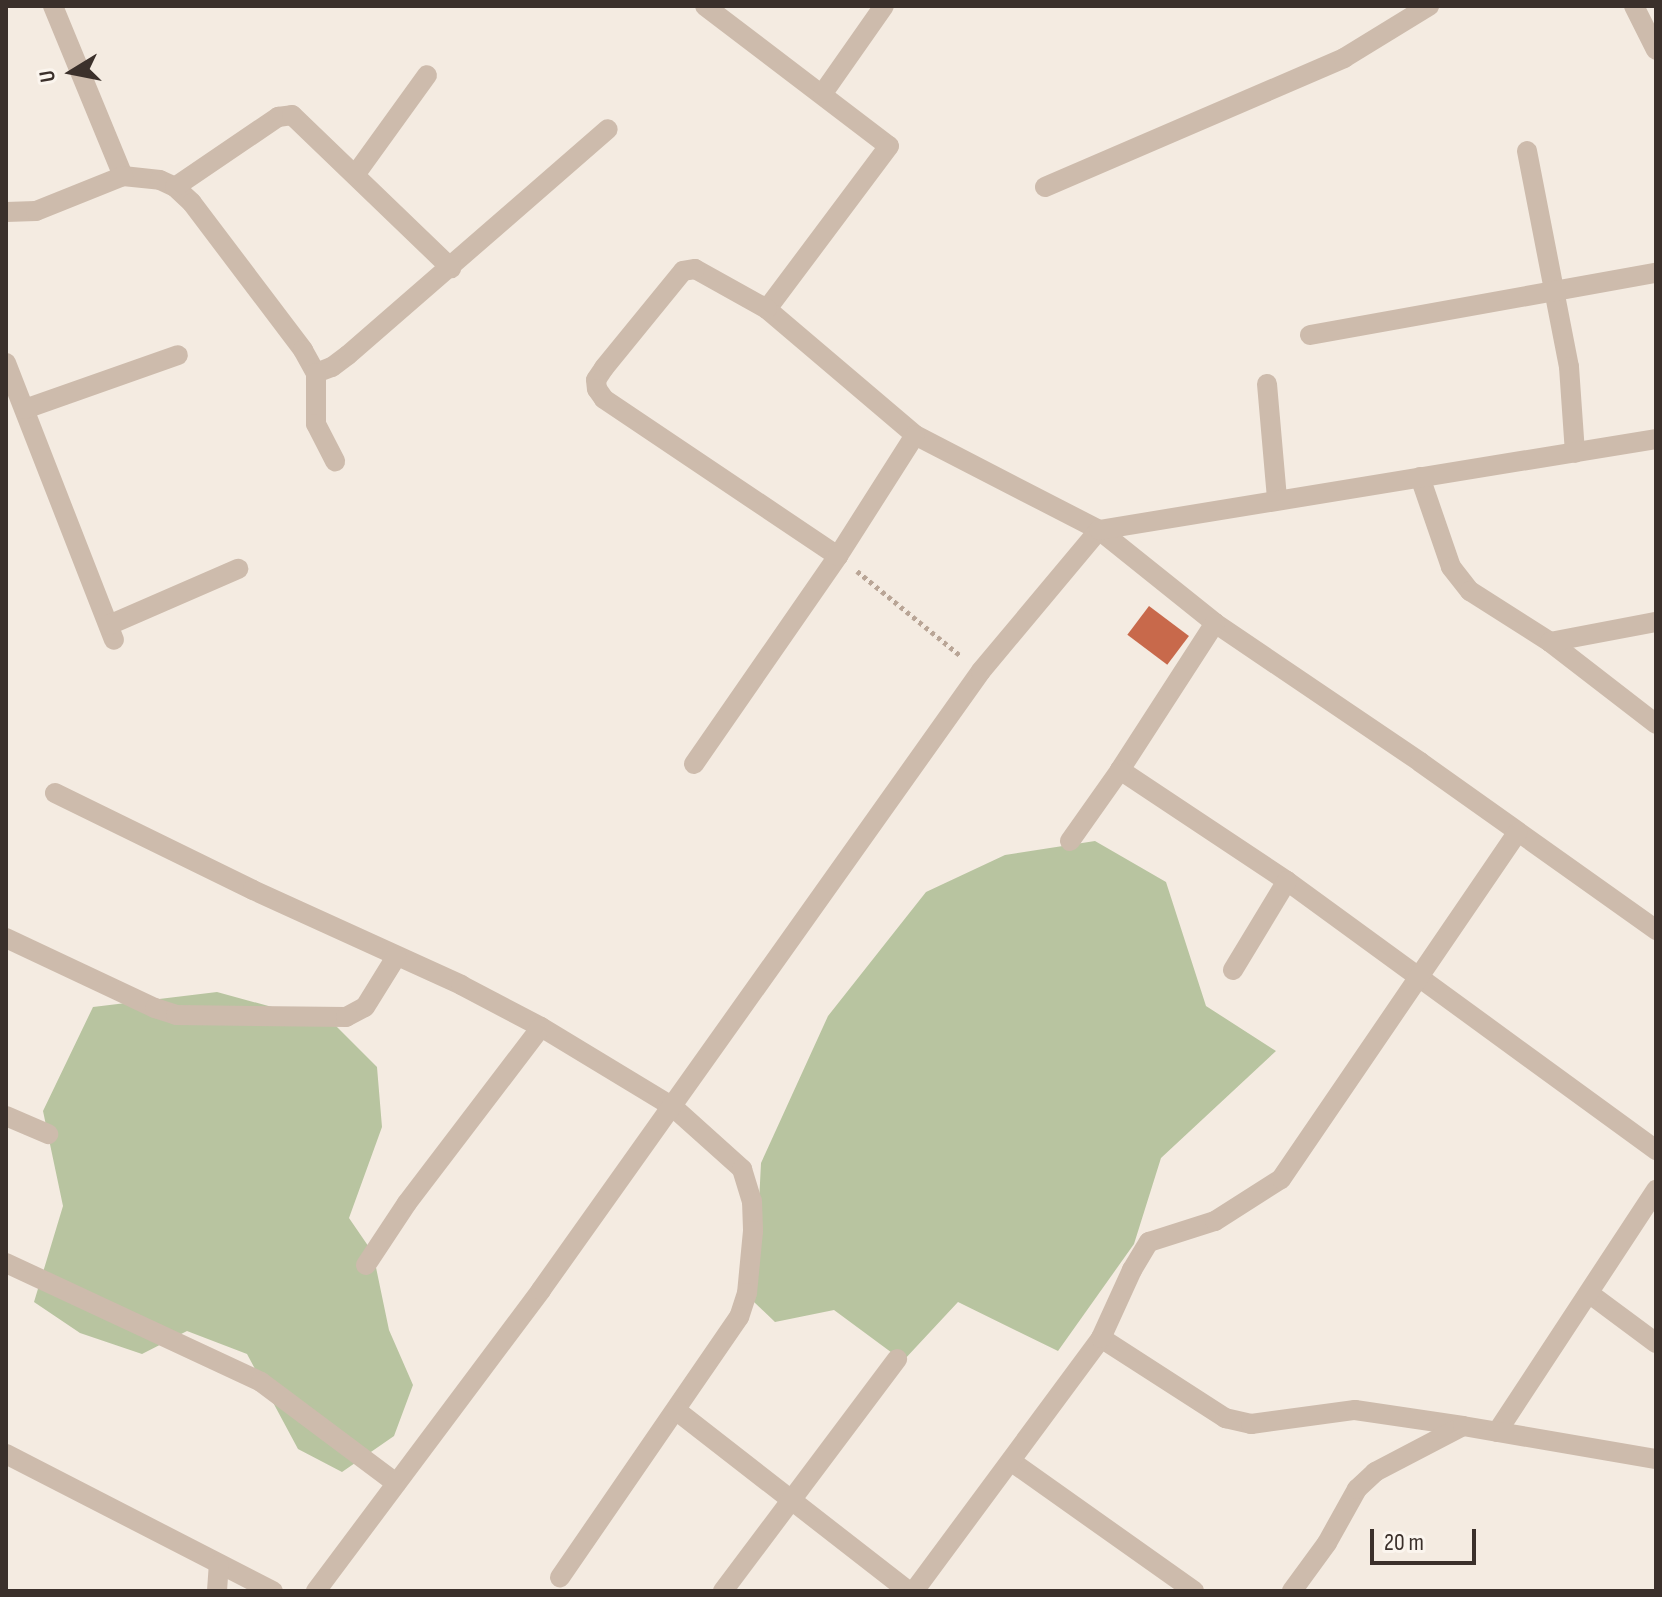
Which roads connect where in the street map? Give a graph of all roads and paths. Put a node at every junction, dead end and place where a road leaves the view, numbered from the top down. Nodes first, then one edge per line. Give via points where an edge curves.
1 (53, 6) edge
2 (705, 6) edge
3 (884, 6) edge
4 (1429, 6) edge
5 (1634, 6) edge
6 (1656, 50) edge
7 (427, 75) dead end
8 (823, 93) junction
9 (608, 129) dead end
10 (1527, 151) dead end
11 (355, 175) junction
12 (123, 176) junction
13 (175, 187) junction
14 (1045, 187) dead end
15 (6, 212) edge
16 (451, 268) junction
17 (1656, 273) edge
18 (1554, 291) junction
19 (767, 309) junction
20 (1310, 335) dead end
21 (178, 355) dead end
22 (6, 363) edge
23 (316, 373) junction
24 (1267, 384) dead end
25 (25, 409) junction
26 (915, 435) junction
27 (1656, 439) edge
28 (1575, 453) junction
29 (335, 461) dead end
30 (1420, 477) junction
31 (1277, 499) junction
32 (1099, 530) junction
33 (838, 556) junction
34 (238, 569) dead end
35 (1656, 622) edge
36 (1215, 623) junction
37 (1550, 642) junction
38 (981, 671) junction
39 (1656, 724) edge
40 (694, 764) dead end
41 (1120, 770) junction
42 (55, 793) dead end
43 (1517, 833) junction
44 (1070, 841) dead end
45 (1287, 881) junction
46 (1656, 930) edge
47 (6, 938) edge
48 (396, 957) junction
49 (1233, 970) dead end
50 (1416, 977) junction
51 (541, 1027) junction
52 (673, 1107) junction
53 (6, 1116) edge
54 (48, 1134) dead end
55 (1656, 1150) edge
56 (1656, 1190) edge
57 (6, 1263) edge
58 (366, 1265) dead end
59 (1590, 1294) junction
60 (1101, 1338) junction
61 (1656, 1343) edge
62 (897, 1359) dead end
63 (677, 1411) junction
64 (1463, 1426) junction
65 (1497, 1432) junction
66 (6, 1454) edge
67 (1656, 1459) edge
68 (1012, 1462) junction
69 (396, 1483) junction
70 (794, 1499) junction
71 (219, 1565) junction
72 (560, 1577) dead end
73 (217, 1591) edge
74 (273, 1591) edge
75 (316, 1591) edge
76 (723, 1591) edge
77 (911, 1591) edge
78 (1194, 1591) edge
79 (1292, 1591) edge

1 - 12 street
2 - 8 street
3 - 8 street
4 - 14 street via 1344,58
5 - 6 street
7 - 11 street
8 - 19 street via 889,146
9 - 16 street
10 - 18 street
11 - 13 street via 299,118 285,115
11 - 16 street
12 - 13 street
12 - 15 street via 36,211
13 - 23 street
16 - 23 street via 348,355
17 - 18 street
18 - 20 street
18 - 28 street via 1569,367
19 - 26 street
19 - 33 street via 695,269 683,271 604,368 597,389 604,399
21 - 25 street
22 - 25 street
23 - 29 street via 316,424
24 - 31 street
25 - 34 street via 112,632
26 - 32 street
26 - 33 street
27 - 28 street
28 - 30 street
30 - 31 street
30 - 37 street via 1451,567 1470,591
31 - 32 street
32 - 36 street
32 - 38 street
33 - 38 path
33 - 40 street
35 - 37 street
36 - 41 street
36 - 43 street
37 - 39 street
38 - 52 street
41 - 44 street
41 - 45 street
42 - 48 street
43 - 46 street
43 - 50 street
45 - 49 street
45 - 50 street
47 - 48 street via 176,1015 346,1017 365,1007
48 - 51 street
50 - 55 street
50 - 60 street via 1281,1179 1215,1221 1149,1242
51 - 52 street
51 - 58 street
52 - 63 street via 742,1169 752,1201 753,1231 747,1293 739,1317
52 - 69 street
53 - 54 street
56 - 59 street
57 - 69 street via 261,1382
59 - 61 street
59 - 65 street
60 - 64 street via 1225,1418 1251,1424 1355,1410
60 - 68 street
62 - 70 street
63 - 70 street
63 - 72 street
64 - 65 street
64 - 79 street via 1375,1472 1357,1489
65 - 67 street
66 - 71 street
68 - 77 street
68 - 78 street
69 - 75 street
70 - 76 street
70 - 77 street
71 - 73 street
71 - 74 street

